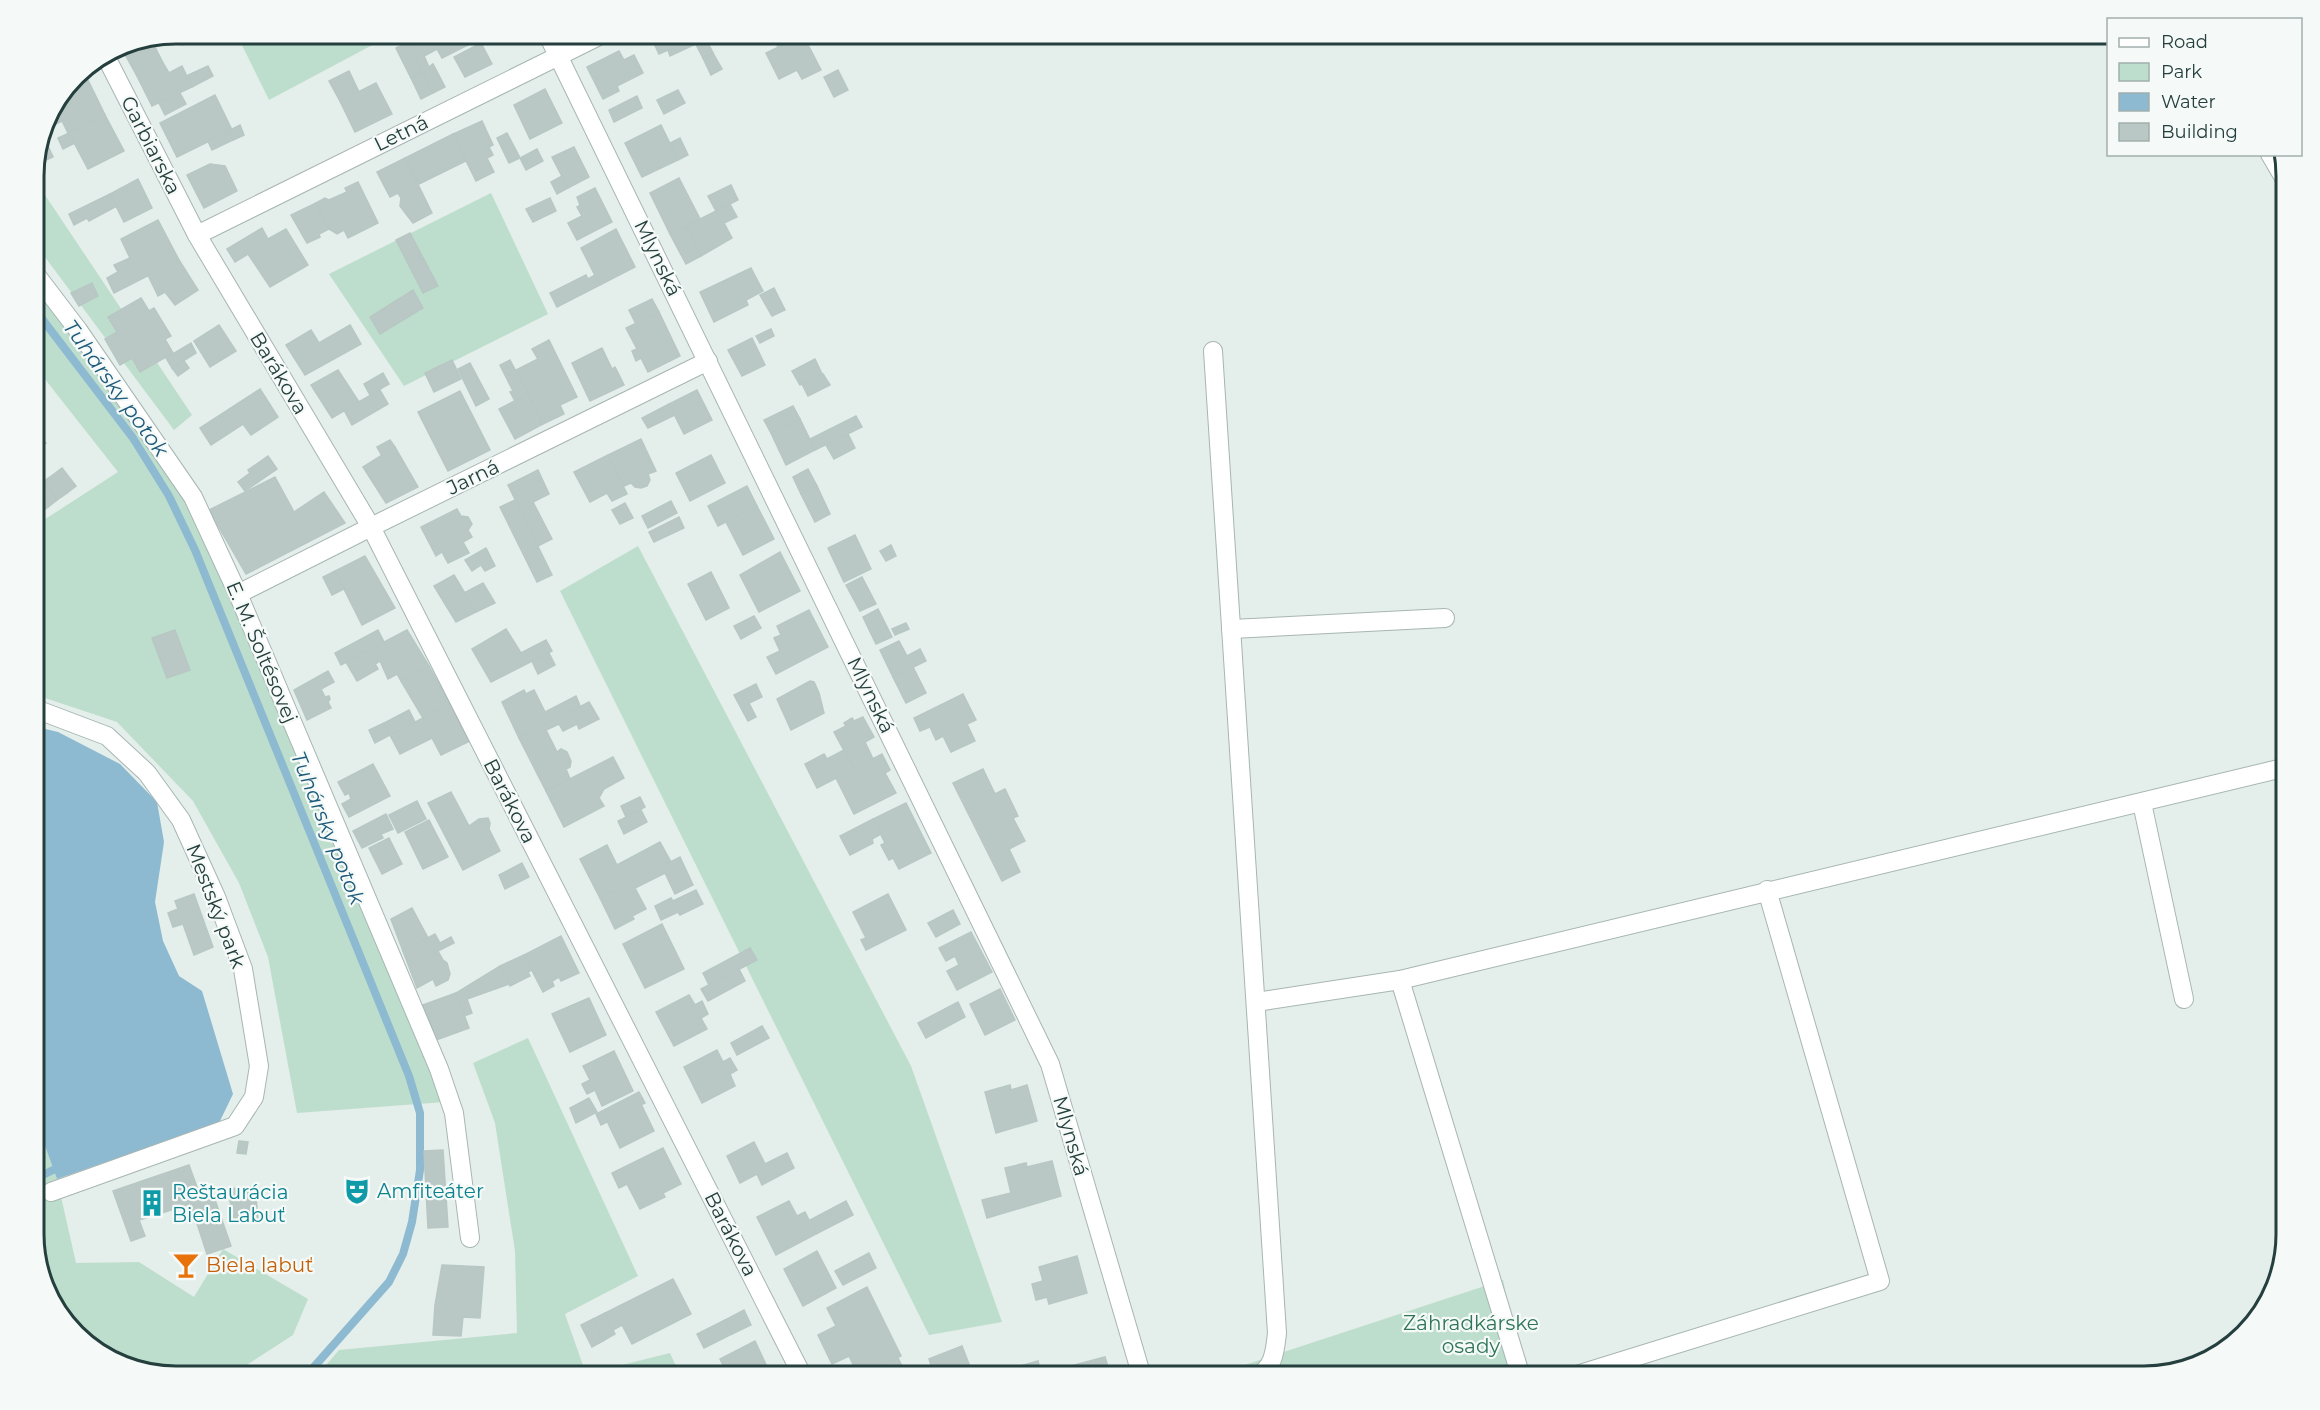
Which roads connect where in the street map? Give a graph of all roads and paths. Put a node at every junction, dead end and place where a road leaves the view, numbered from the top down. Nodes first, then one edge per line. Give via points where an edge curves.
1 (553, 44) edge
2 (582, 44) edge
3 (558, 55) junction
4 (109, 62) edge
5 (197, 235) junction
6 (44, 285) edge
7 (1213, 351) dead end
8 (708, 361) junction
9 (371, 527) junction
10 (238, 594) junction
11 (1445, 618) dead end
12 (1231, 629) junction
13 (44, 712) edge
14 (2276, 770) edge
15 (2142, 802) junction
16 (1767, 890) junction
17 (1400, 980) junction
18 (2184, 999) dead end
19 (1256, 1002) junction
20 (51, 1192) dead end
21 (470, 1238) dead end
22 (798, 1366) edge
23 (1139, 1366) edge
24 (1268, 1366) edge
25 (1518, 1366) edge
26 (1606, 1366) edge

1 - 3 street, Mlynská
2 - 3 street, Letná
3 - 5 street, Letná
3 - 8 street, Mlynská
4 - 5 street, Garbiarska
5 - 9 street, Barákova
6 - 10 street, E. M. Šoltésovej via 192,497
7 - 12 street
8 - 9 street, Jarná
8 - 23 street, Mlynská via 1050,1064
9 - 10 street, Jarná
9 - 22 street, Barákova
10 - 21 street, E. M. Šoltésovej via 439,1069 454,1113
11 - 12 street
12 - 19 street
13 - 20 street, Mestský park via 108,736 147,773 181,820 243,969 259,1066 254,1097 235,1126
14 - 15 street
15 - 16 street
15 - 18 street
16 - 17 street
16 - 26 street via 1880,1281
17 - 19 street
17 - 25 street
19 - 24 street via 1277,1334

